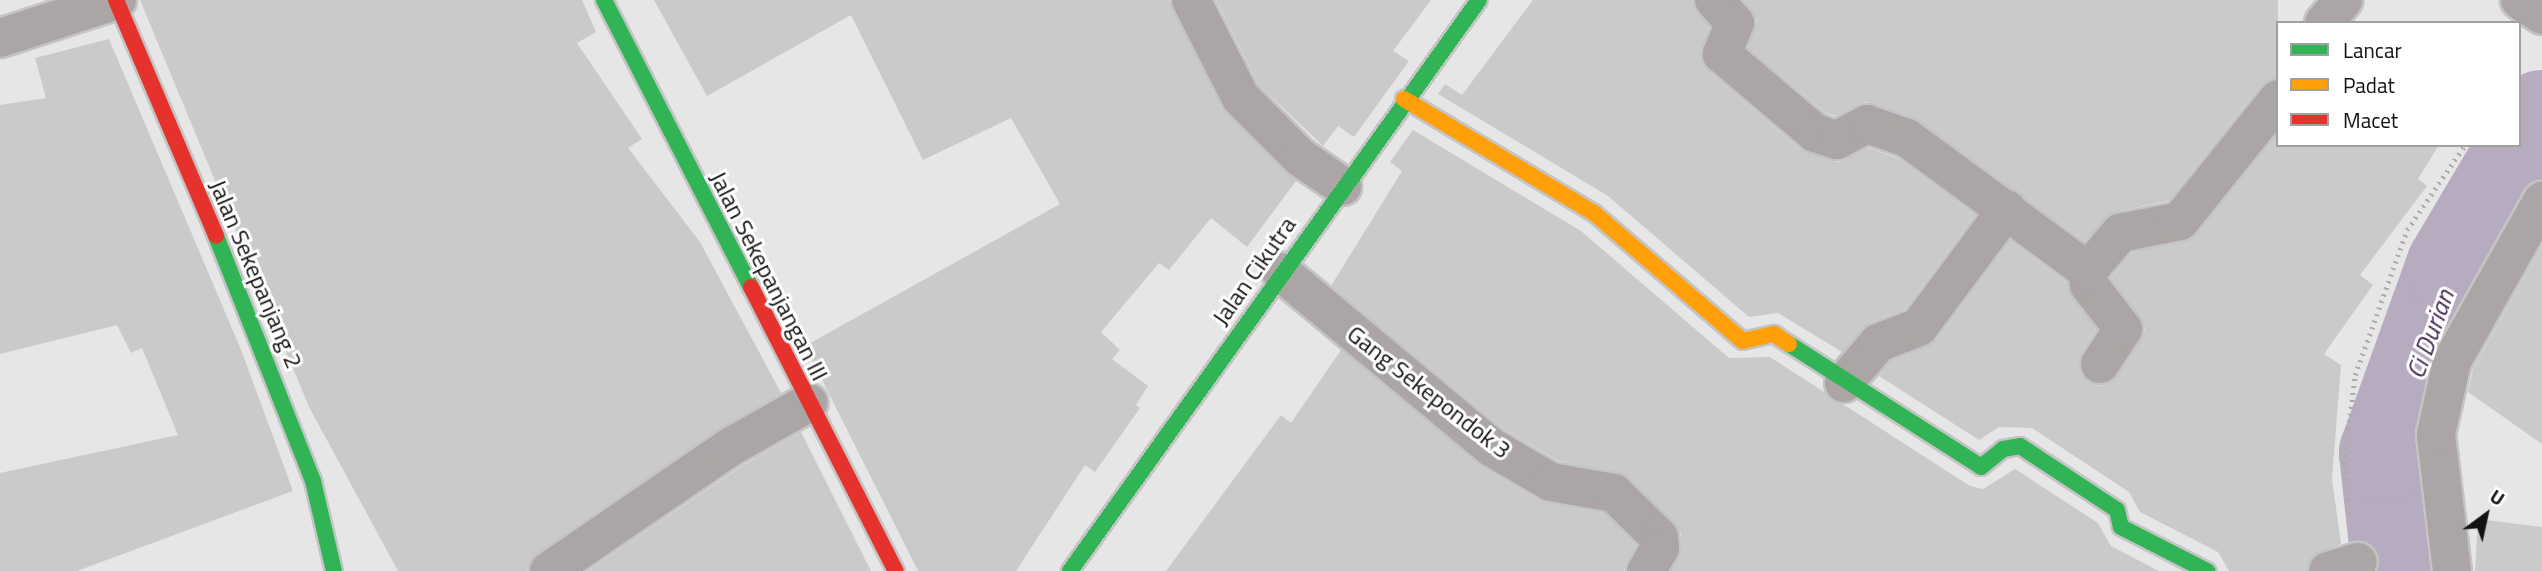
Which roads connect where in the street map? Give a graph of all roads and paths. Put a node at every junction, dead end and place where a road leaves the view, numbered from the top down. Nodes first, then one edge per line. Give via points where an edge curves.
1 (117, 0) edge
2 (604, 0) edge
3 (1191, 0) edge
4 (1479, 0) edge
5 (1714, 0) edge
6 (2343, 0) edge
7 (2520, 0) edge
8 (2542, 15) edge
9 (2326, 21) edge
10 (0, 38) edge
11 (1404, 99) junction
12 (2276, 101) edge
13 (2464, 147) edge
14 (1338, 184) junction
15 (2542, 201) edge
16 (2007, 209) junction
17 (2088, 271) junction
18 (1281, 272) junction
19 (2100, 364) dead end
20 (1844, 383) junction
21 (808, 402) junction
22 (2343, 567) edge
23 (334, 571) edge
24 (549, 571) edge
25 (896, 571) edge
26 (1070, 571) edge
27 (1646, 571) edge
28 (2207, 571) edge
29 (2452, 571) edge

1 - 10 street
1 - 23 street, Jalan Sekepanjang 2 via 262,344 313,481
2 - 21 street, Jalan Sekepanjangan III
3 - 14 street via 1241,97 1301,158
4 - 11 street, Jalan Cikutra
5 - 16 street via 1735,23 1722,54 1815,133 1838,140 1867,124 1889,130
6 - 9 street
7 - 8 street
11 - 14 street, Jalan Cikutra
11 - 20 street via 1594,213 1743,341 1769,332
12 - 17 street via 2180,221 2120,233
13 - 22 path via 2407,230 2355,375 2344,464
14 - 18 street, Jalan Cikutra
15 - 29 street via 2452,361 2436,434
16 - 17 street
16 - 20 street via 1919,327 1878,343
17 - 19 street via 2089,285 2123,329
18 - 26 street, Jalan Cikutra
18 - 27 street, Gang Sekepondok 3 via 1491,447 1551,482 1615,493 1658,537 1660,548
20 - 28 street via 1981,467 2008,446 2028,450 2117,510 2124,528
21 - 24 street via 730,447
21 - 25 street, Jalan Sekepanjangan III

